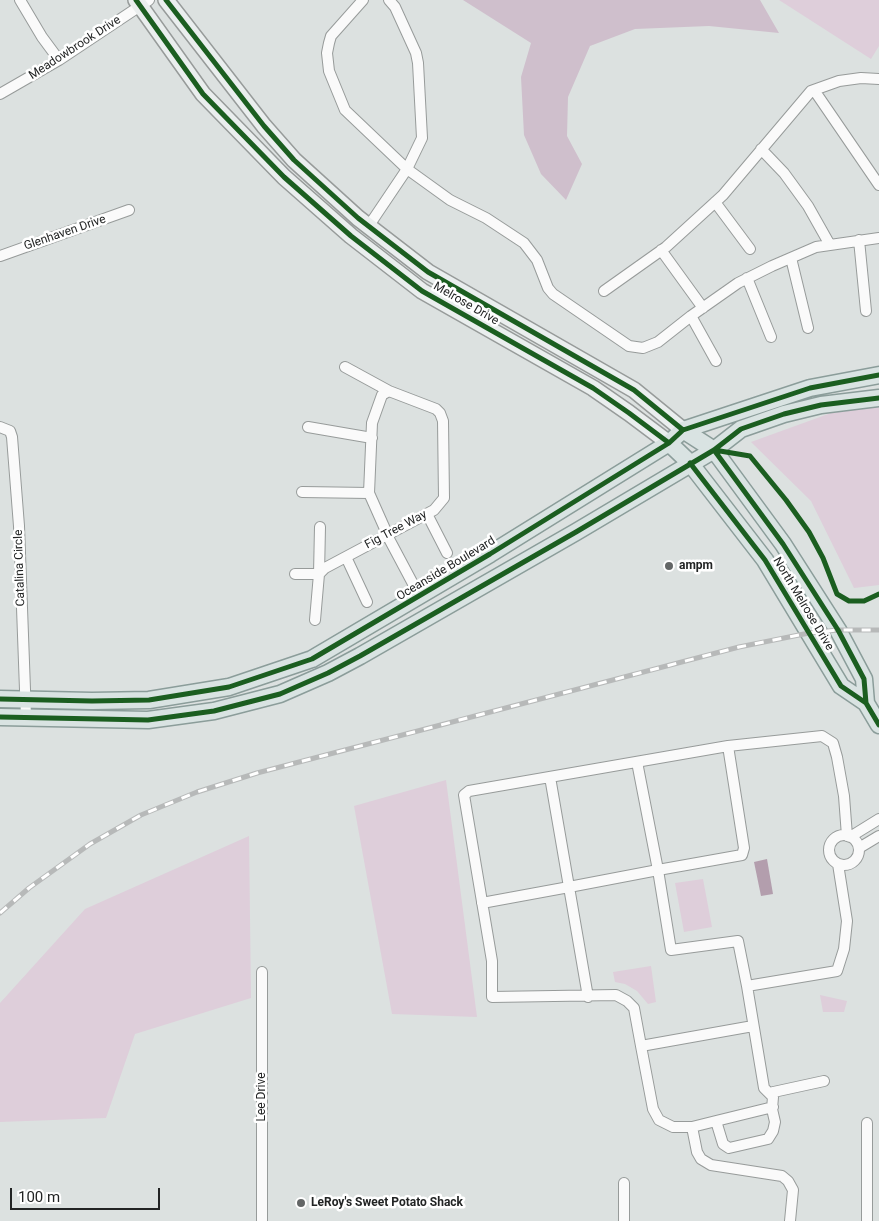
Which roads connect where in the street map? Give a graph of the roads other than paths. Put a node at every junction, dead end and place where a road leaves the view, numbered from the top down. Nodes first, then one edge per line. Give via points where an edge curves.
1 (20, 0) edge
2 (166, 0) edge
3 (363, 0) edge
4 (389, 0) edge
5 (141, 2) edge
6 (59, 60) junction
7 (879, 79) edge
8 (814, 90) junction
9 (0, 94) edge
10 (761, 149) junction
11 (408, 169) junction
12 (879, 185) edge
13 (715, 202) junction
14 (130, 210) dead end
15 (368, 226) junction
16 (879, 238) edge
17 (859, 240) junction
18 (830, 245) junction
19 (662, 250) junction
20 (750, 250) dead end
21 (0, 256) edge
22 (791, 258) junction
23 (747, 278) junction
24 (604, 291) dead end
25 (703, 308) junction
26 (866, 311) dead end
27 (691, 316) junction
28 (808, 328) dead end
29 (772, 337) dead end
30 (716, 361) dead end
31 (345, 367) dead end
32 (879, 375) edge
33 (389, 391) junction
34 (879, 398) edge
35 (0, 427) edge
36 (308, 427) dead end
37 (683, 430) junction
38 (372, 438) junction
39 (669, 443) junction
40 (714, 450) junction
41 (690, 463) junction
42 (302, 492) dead end
43 (369, 493) junction
44 (427, 514) junction
45 (320, 527) dead end
46 (387, 534) junction
47 (448, 554) dead end
48 (490, 554) junction
49 (346, 557) junction
50 (295, 574) dead end
51 (319, 574) junction
52 (420, 596) junction
53 (367, 602) dead end
54 (315, 620) dead end
55 (417, 624) junction
56 (0, 699) edge
57 (26, 700) junction
58 (866, 703) junction
59 (0, 717) edge
60 (26, 718) junction
61 (879, 725) edge
62 (728, 746) junction
63 (637, 762) junction
64 (550, 777) junction
65 (879, 819) edge
66 (848, 836) junction
67 (879, 836) edge
68 (859, 848) junction
69 (838, 864) junction
70 (658, 870) junction
71 (570, 887) junction
72 (482, 902) junction
73 (262, 972) dead end
74 (747, 986) junction
75 (588, 996) junction
76 (753, 1026) junction
77 (641, 1046) junction
78 (824, 1081) dead end
79 (769, 1093) junction
80 (773, 1107) junction
81 (716, 1121) junction
82 (866, 1123) dead end
83 (692, 1127) junction
84 (624, 1183) dead end
85 (262, 1221) edge
86 (624, 1221) edge
87 (790, 1221) edge
88 (867, 1221) edge

1 - 6 street
2 - 15 main road, Melrose Drive via 294,160
3 - 11 street via 331,36 327,53 329,71 345,110
4 - 11 street via 408,34 418,63 422,138
5 - 6 street, Meadowbrook Drive
5 - 39 main road, Melrose Drive via 203,94 284,177 351,236 422,290 593,388
6 - 9 street, Meadowbrook Drive
7 - 8 street via 861,78
8 - 10 street
8 - 12 street
10 - 13 street
10 - 18 street via 808,206
11 - 15 street
11 - 27 street via 450,200 486,218 524,243 553,294 629,346 649,347
13 - 19 street
13 - 20 street
14 - 21 street, Glenhaven Drive
15 - 37 main road, Melrose Drive via 428,272 634,390
16 - 17 street
17 - 18 street
17 - 26 street
18 - 22 street via 816,247
19 - 24 street
19 - 25 street
22 - 23 street
22 - 28 street
23 - 25 street
23 - 29 street
25 - 27 street
27 - 30 street
31 - 33 street
32 - 37 main road, Oceanside Boulevard via 810,388
33 - 38 street via 382,395 372,423
33 - 44 street, Fig Tree Way via 436,409 443,421 444,498
34 - 40 main road via 821,405 784,414 741,429
35 - 57 street, Catalina Circle via 10,431 12,437
36 - 38 street
37 - 39 main road, Oceanside Boulevard
37 - 40 main road, Melrose Drive
38 - 43 street
39 - 41 main road, Melrose Drive
39 - 48 main road, Oceanside Boulevard
40 - 41 main road
40 - 58 main road, North Melrose Drive via 783,544 838,630 864,679
41 - 55 main road
41 - 58 main road, North Melrose Drive via 766,560 841,686
42 - 43 street
43 - 46 street
44 - 46 street, Fig Tree Way
44 - 47 street
45 - 51 street
46 - 49 street, Fig Tree Way
46 - 52 street
48 - 52 main road, Oceanside Boulevard
48 - 55 main road via 482,566 419,606 416,610
49 - 51 street, Fig Tree Way
49 - 53 street
50 - 51 street
51 - 54 street
52 - 57 main road, Oceanside Boulevard via 312,659 229,687 149,700
55 - 60 main road via 328,673 280,694 214,711 148,720
56 - 57 main road, Oceanside Boulevard
57 - 60 street, Catalina Circle
58 - 61 main road, North Melrose Drive
59 - 60 main road
62 - 63 street
62 - 66 street via 828,738 837,757
62 - 70 street via 744,848 742,855
63 - 64 street
63 - 70 street
64 - 71 street
64 - 72 street via 469,791 464,795
65 - 66 street
66 - 68 street via 856,840
66 - 69 street via 838,836 830,848 831,858
67 - 68 street
68 - 69 street via 858,857 851,863
69 - 74 street via 847,921 844,949 837,971
70 - 71 street
70 - 74 street via 671,950 738,941
71 - 72 street
71 - 75 street
72 - 75 street via 492,961 492,997
73 - 85 street, Lee Drive
74 - 76 street
75 - 77 street via 616,995 627,1001 634,1008
76 - 77 street
76 - 79 street via 764,1088
77 - 83 street via 653,1109 659,1120 673,1127
78 - 79 street
79 - 80 street via 773,1097
80 - 81 street
80 - 81 street via 775,1122 768,1139 729,1148 723,1144
81 - 83 street
82 - 88 street
83 - 87 street via 696,1152 711,1165 782,1176 788,1181 793,1190
84 - 86 street

